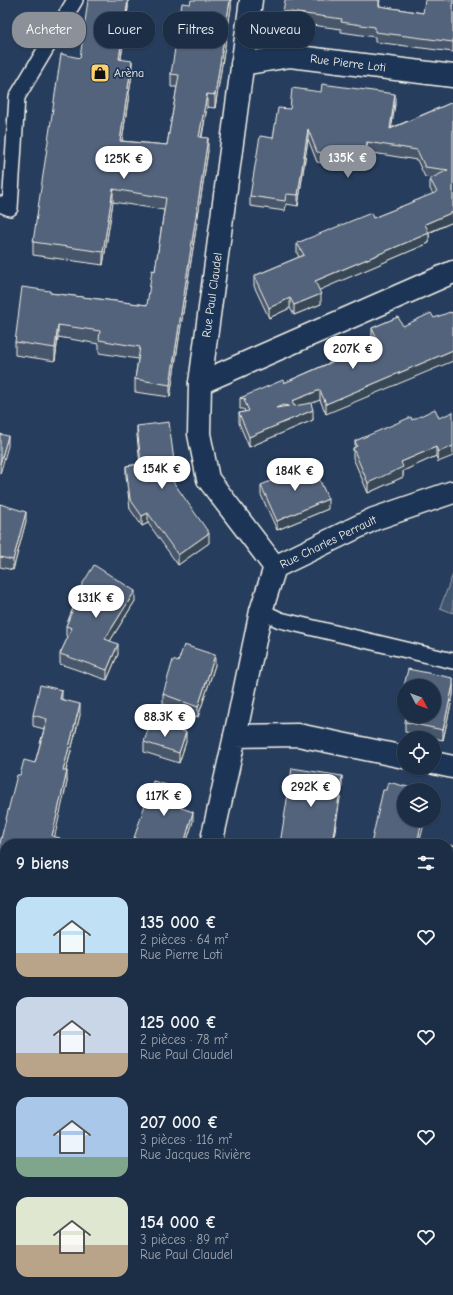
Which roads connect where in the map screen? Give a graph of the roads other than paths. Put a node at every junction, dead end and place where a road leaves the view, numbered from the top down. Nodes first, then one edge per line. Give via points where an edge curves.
1 (75, 0) edge
2 (251, 0) edge
3 (242, 64) junction
4 (453, 76) edge
5 (0, 204) edge
6 (453, 272) edge
7 (200, 383) junction
8 (453, 492) edge
9 (275, 567) junction
10 (261, 611) junction
11 (453, 661) edge
12 (235, 736) junction
13 (397, 756) edge
14 (441, 764) edge
15 (453, 767) edge
16 (212, 839) edge

1 - 5 lane via 17,96 10,208
2 - 3 street, Rue Paul Claudel
3 - 4 street, Rue Pierre Loti via 290,56
3 - 7 street, Rue Paul Claudel
6 - 7 street
7 - 9 street, Rue Paul Claudel via 199,434 208,479
8 - 9 street, Rue Charles Perrault via 374,518
9 - 10 street, Rue Charles Perrault
10 - 11 lane via 280,620
10 - 12 street, Rue Charles Perrault
12 - 13 street via 298,735
12 - 16 street, Rue Charles Perrault
14 - 15 street

